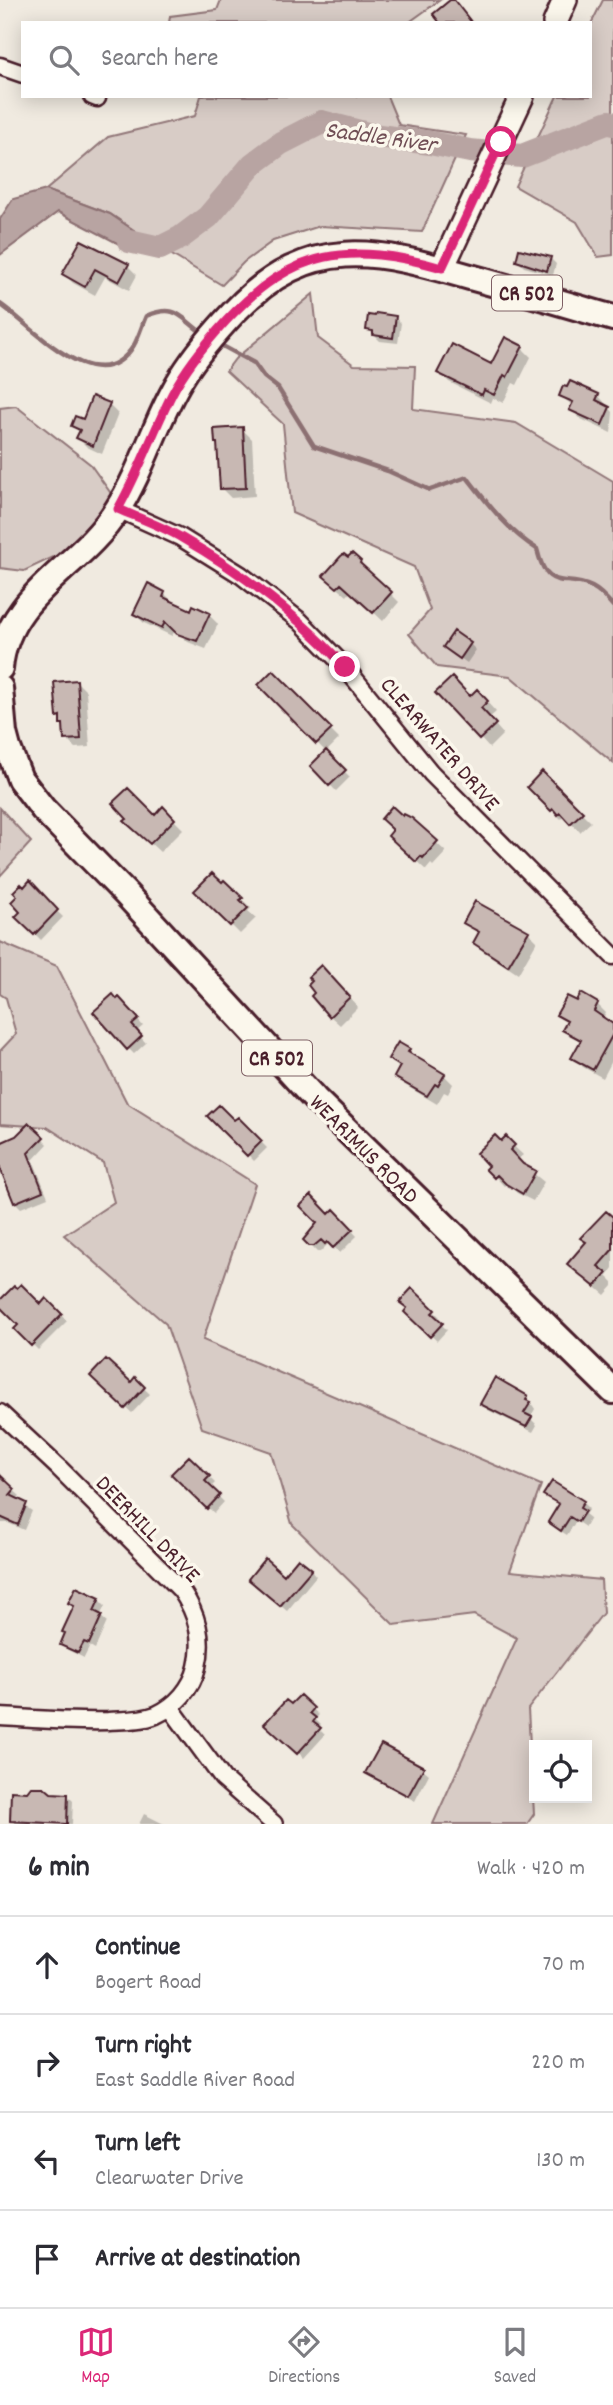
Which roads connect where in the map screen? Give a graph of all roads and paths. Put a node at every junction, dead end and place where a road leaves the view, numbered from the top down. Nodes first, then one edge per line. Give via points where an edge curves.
1 (565, 0) edge
2 (556, 21) edge
3 (0, 66) edge
4 (21, 73) edge
5 (521, 98) edge
6 (442, 268) junction
7 (613, 318) edge
8 (118, 509) junction
9 (7, 616) edge
10 (0, 668) edge
11 (0, 688) edge
12 (613, 956) edge
13 (613, 1391) edge
14 (0, 1413) edge
15 (170, 1707) junction
16 (0, 1717) edge
17 (274, 1824) edge

1 - 2 street
3 - 4 street
5 - 6 street
6 - 7 main road, CR 502
6 - 8 main road, CR 502 via 345,254 314,259 276,276 253,293 210,339 173,393
8 - 9 main road, CR 502 via 86,549
8 - 12 street, CLEARWATER DRIVE via 180,537 241,575 300,621 345,667 431,773
9 - 10 main road, CR 502
11 - 13 main road, WEARIMUS ROAD / CR 502 via 4,733 14,765 43,808 315,1099
14 - 15 street, DEERHILL DRIVE via 181,1590 191,1606 200,1655 187,1689
15 - 16 street via 157,1715 130,1720
15 - 17 street via 223,1779

